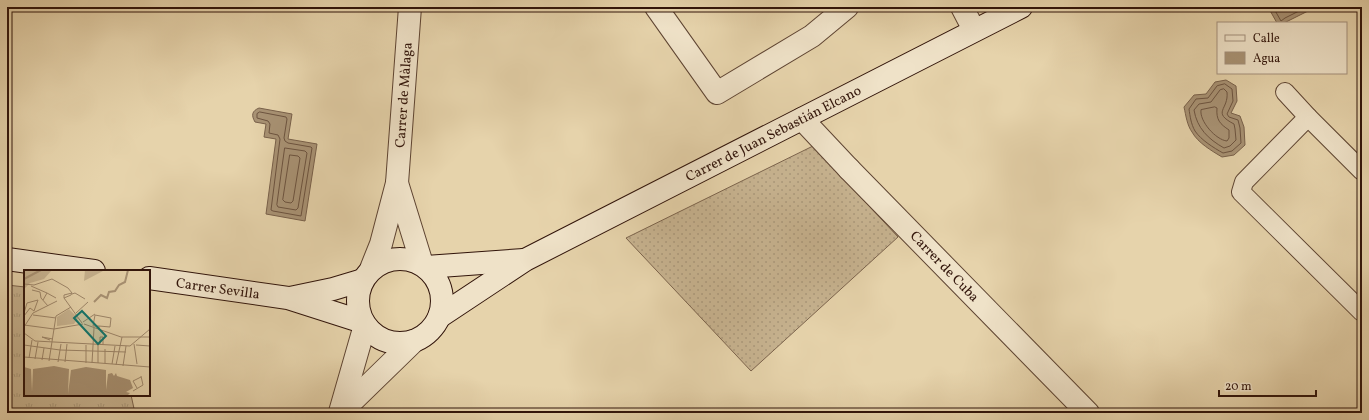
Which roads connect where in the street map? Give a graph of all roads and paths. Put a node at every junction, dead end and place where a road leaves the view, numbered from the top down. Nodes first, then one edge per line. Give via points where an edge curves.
1 (410, 7) edge
2 (656, 7) edge
3 (847, 7) edge
4 (962, 7) edge
5 (1021, 7) edge
6 (974, 30) junction
7 (1284, 92) dead end
8 (1308, 117) junction
9 (802, 119) junction
10 (1362, 171) edge
11 (396, 183) junction
12 (7, 259) edge
13 (525, 260) junction
14 (424, 266) junction
15 (87, 270) edge
16 (367, 275) junction
17 (150, 278) edge
18 (288, 298) junction
19 (1362, 312) edge
20 (439, 317) junction
21 (364, 324) junction
22 (414, 341) junction
23 (340, 413) edge
24 (1088, 413) edge

1 - 11 main road, Carrer de Màlaga
2 - 3 main road via 716,93 812,36
4 - 6 main road
5 - 6 main road, Carrer de Juan Sebastián Elcano
6 - 9 main road, Carrer de Juan Sebastián Elcano
7 - 8 lane
8 - 10 lane
8 - 19 lane via 1244,182 1241,192
9 - 13 main road, Carrer de Juan Sebastián Elcano
9 - 24 main road, Carrer de Cuba
11 - 14 main road, Carrer de Màlaga
11 - 16 main road, Carrer de Màlaga via 381,244
12 - 15 main road
13 - 14 main road, Carrer de Juan Sebastián Elcano
13 - 20 main road, Carrer de Juan Sebastián Elcano
14 - 16 main road via 409,259 396,258 383,262
14 - 20 main road via 436,278 441,290 443,304
16 - 18 main road, Carrer Sevilla via 333,289
16 - 21 main road via 359,290 358,301
17 - 18 main road, Carrer Sevilla
18 - 21 main road, Carrer Sevilla
20 - 22 main road via 424,336
21 - 22 main road via 374,335 386,341
21 - 23 main road
22 - 23 main road

